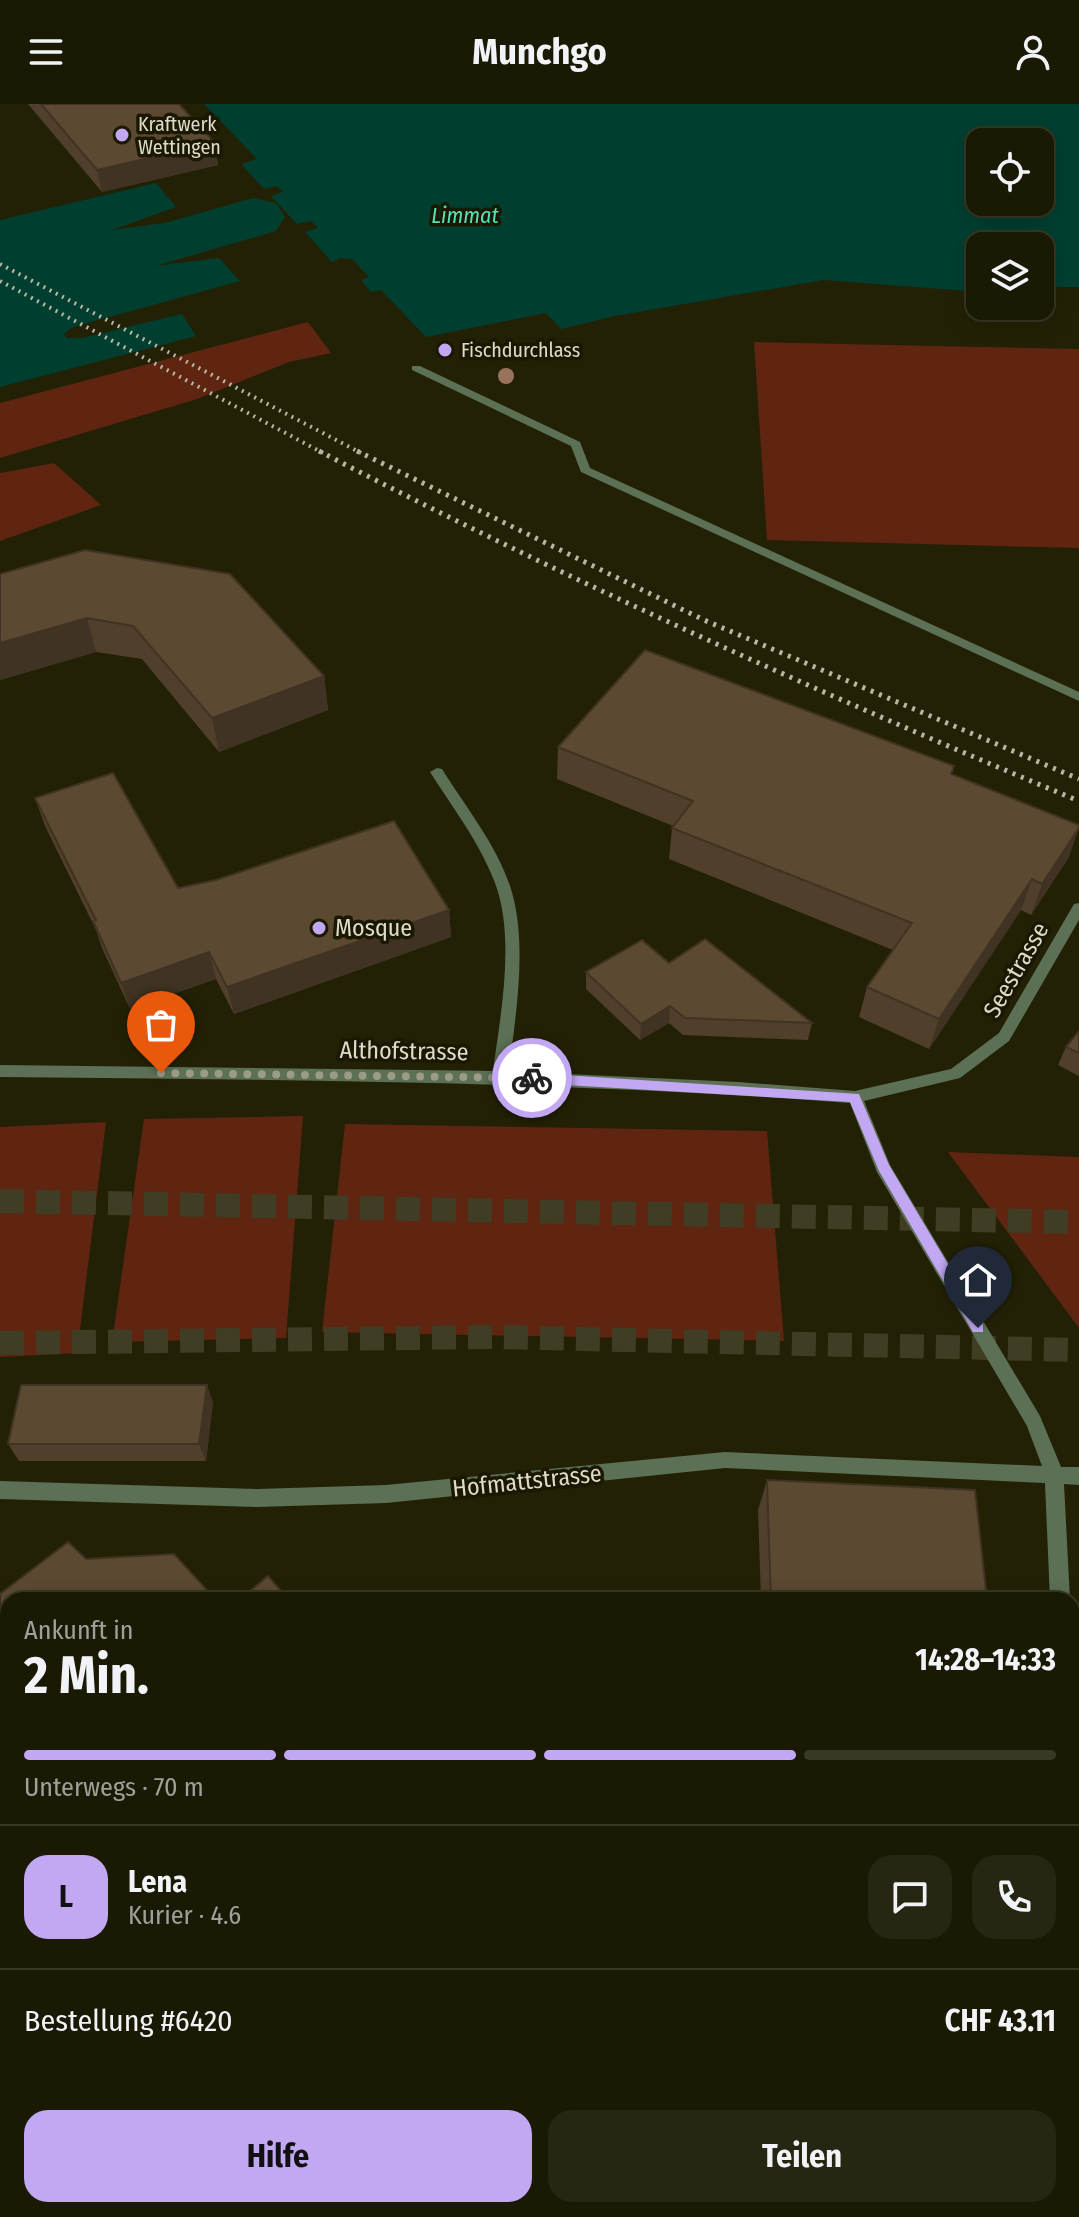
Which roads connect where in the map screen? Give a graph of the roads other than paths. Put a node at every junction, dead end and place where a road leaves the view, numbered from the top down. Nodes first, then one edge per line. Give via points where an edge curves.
1 (416, 368) dead end
2 (1079, 697) edge
3 (437, 772) dead end
4 (1079, 908) edge
5 (0, 1071) edge
6 (500, 1077) junction
7 (855, 1097) junction
8 (1054, 1473) junction
9 (1079, 1476) edge
10 (0, 1490) edge
11 (1060, 1592) edge

1 - 2 street via 576,444 585,470
3 - 6 street via 504,886 510,920
4 - 7 street, Seestrasse via 1004,1037 955,1074
5 - 6 street, Althofstrasse
6 - 7 street, Althofstrasse
7 - 8 street via 883,1167 1034,1422
8 - 9 street, Hofmattstrasse
8 - 10 street, Hofmattstrasse via 725,1460 386,1494 257,1498
8 - 11 street

